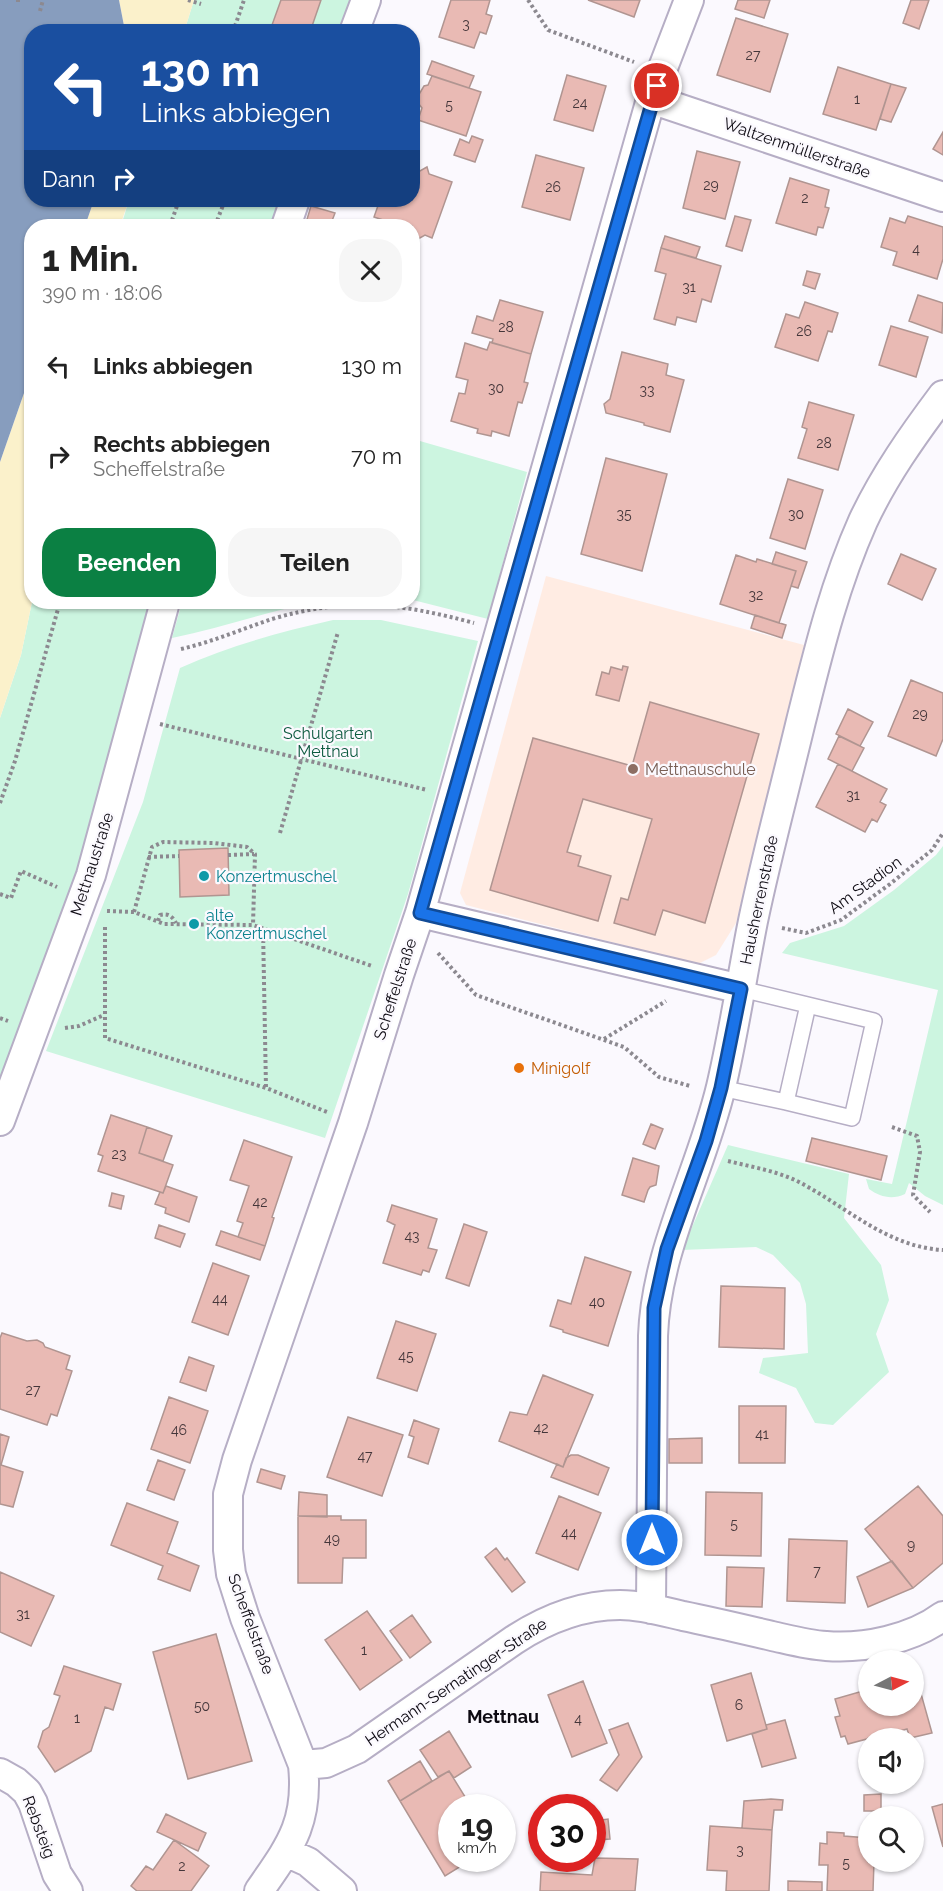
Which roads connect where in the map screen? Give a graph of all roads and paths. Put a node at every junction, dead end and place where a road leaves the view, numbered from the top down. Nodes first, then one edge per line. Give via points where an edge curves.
1 (44, 0) edge
2 (188, 0) edge
3 (244, 0) edge
4 (366, 0) edge
5 (528, 0) edge
6 (688, 0) edge
7 (201, 4) dead end
8 (40, 11) dead end
9 (235, 24) edge
10 (357, 24) edge
11 (662, 73) junction
12 (651, 99) junction
13 (943, 197) edge
14 (943, 395) edge
15 (58, 609) edge
16 (163, 609) edge
17 (318, 609) edge
18 (420, 609) edge
19 (501, 630) junction
20 (338, 632) dead end
21 (151, 654) junction
22 (166, 725) dead end
23 (302, 759) junction
24 (453, 797) junction
25 (0, 803) edge
26 (943, 832) edge
27 (280, 833) dead end
28 (255, 854) junction
29 (228, 855) dead end
30 (179, 856) dead end
31 (148, 857) junction
32 (0, 894) edge
33 (83, 897) junction
34 (134, 912) junction
35 (418, 920) junction
36 (158, 921) junction
37 (753, 922) junction
38 (176, 924) junction
39 (253, 925) junction
40 (263, 928) junction
41 (377, 968) dead end
42 (700, 980) junction
43 (741, 989) junction
44 (808, 1005) junction
45 (104, 1015) junction
46 (61, 1029) dead end
47 (603, 1040) junction
48 (266, 1088) junction
49 (720, 1091) junction
50 (786, 1102) junction
51 (0, 1121) edge
52 (353, 1123) junction
53 (892, 1127) dead end
54 (701, 1155) junction
55 (930, 1212) dead end
56 (943, 1250) edge
57 (651, 1609) junction
58 (943, 1616) edge
59 (303, 1765) junction
60 (0, 1773) edge
61 (286, 1852) junction
62 (68, 1891) edge
63 (259, 1891) edge
64 (342, 1891) edge

1 - 8 path
2 - 7 path
3 - 9 path
4 - 10 street
5 - 11 path via 548,30
6 - 11 street, Scheffelstraße
11 - 12 street, Scheffelstraße
12 - 13 street, Waltzenmüllerstraße
12 - 19 street, Scheffelstraße
14 - 37 street, Hausherrenstraße via 881,488 830,607
15 - 25 path
16 - 21 street, Mettnaustraße
17 - 21 path
18 - 19 path
19 - 24 street, Scheffelstraße
20 - 23 path
21 - 33 street, Mettnaustraße
22 - 23 path
23 - 24 path
23 - 27 path
24 - 35 street, Scheffelstraße
26 - 37 path, Am Stadion via 932,850 841,920 806,933
28 - 29 path
28 - 31 path via 247,847 231,844 163,842 152,847
28 - 39 path
30 - 31 path
31 - 34 path
32 - 33 path via 11,898 21,871
33 - 51 street, Mettnaustraße
34 - 36 path
34 - 45 path via 105,911
35 - 42 street
35 - 47 path via 476,995
35 - 52 street, Scheffelstraße
36 - 38 path
36 - 38 path via 159,915 166,914
37 - 43 street, Hausherrenstraße
38 - 39 path
39 - 40 path
40 - 41 path
40 - 48 path
42 - 43 street
42 - 47 path
43 - 44 lane
43 - 49 street, Hausherrenstraße
44 - 50 lane
44 - 50 lane via 874,1021 852,1118
45 - 46 path
45 - 48 path via 105,1038
47 - 49 path via 624,1047 659,1077
48 - 52 path
49 - 50 lane
49 - 54 street, Hausherrenstraße
52 - 59 street, Scheffelstraße via 228,1494 231,1574
53 - 55 path via 917,1136 920,1152 913,1195
54 - 56 path via 784,1175 882,1233 925,1249
54 - 57 street, Hausherrenstraße via 667,1249 654,1308
57 - 58 street, Hermann-Sernatinger-Straße via 825,1646 854,1647 914,1632
57 - 59 street, Hermann-Sernatinger-Straße via 621,1605 558,1615 536,1625 357,1749 326,1763
59 - 61 street via 306,1790 301,1818
60 - 62 street, Rebsteig via 27,1792 57,1874
61 - 63 street
61 - 64 street via 308,1862

